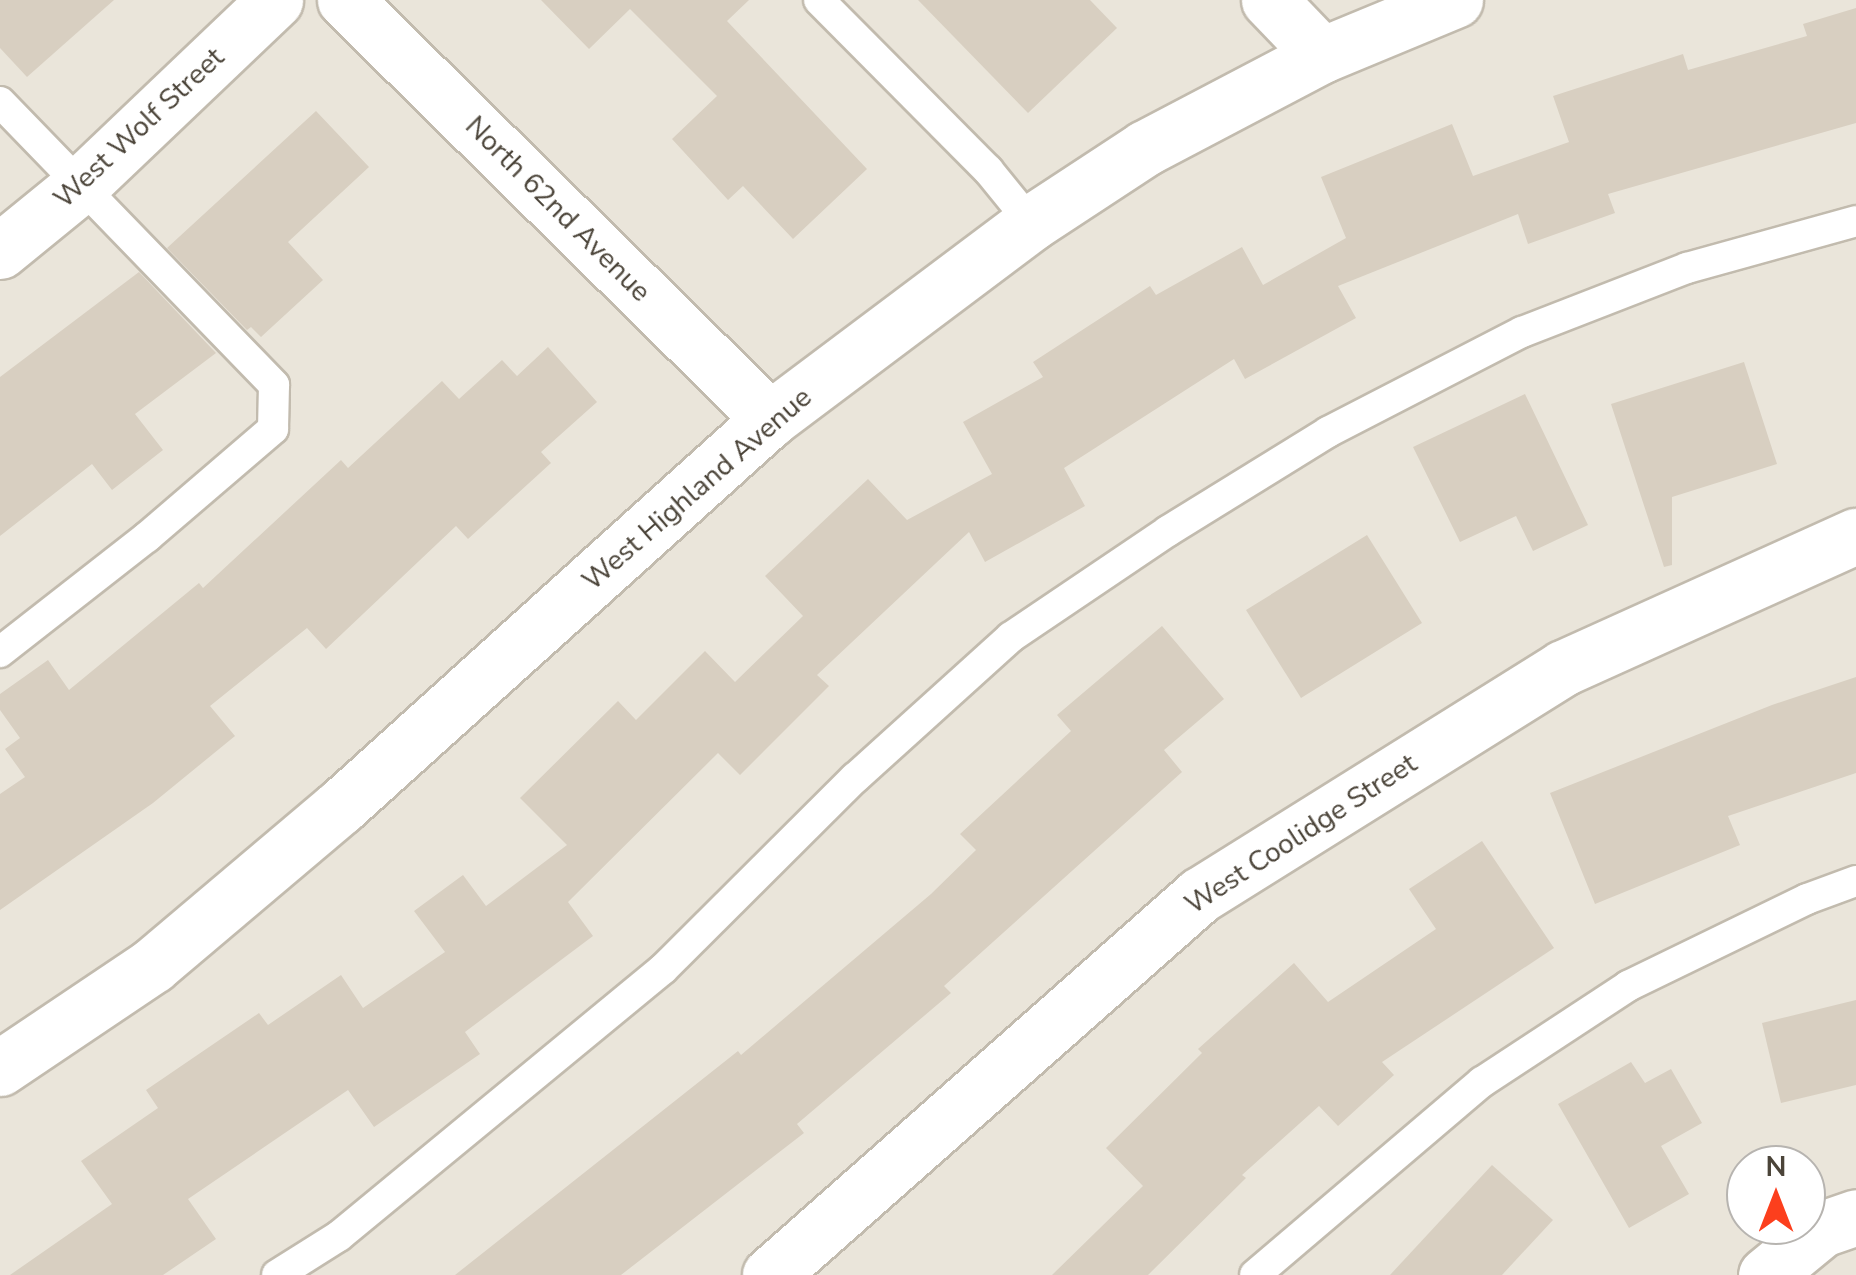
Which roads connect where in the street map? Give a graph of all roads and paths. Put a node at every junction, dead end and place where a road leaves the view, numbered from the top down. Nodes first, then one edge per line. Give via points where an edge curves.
1 (275, 0) edge
2 (345, 0) edge
3 (819, 0) edge
4 (1269, 0) edge
5 (1455, 0) edge
6 (1322, 56) junction
7 (0, 102) edge
8 (82, 185) junction
9 (1856, 220) edge
10 (1031, 223) junction
11 (0, 252) edge
12 (770, 418) junction
13 (1856, 536) edge
14 (0, 652) edge
15 (1856, 882) edge
16 (0, 1068) edge
17 (1856, 1217) edge
18 (277, 1275) edge
19 (770, 1275) edge
20 (1254, 1275) edge
21 (1766, 1275) edge

1 - 8 street, West Wolf Street
2 - 12 street, North 62nd Avenue
3 - 10 lane via 988,170
4 - 6 street
5 - 6 street, West Highland Avenue
6 - 10 street, West Highland Avenue via 1145,148
7 - 8 lane
8 - 11 street, West Wolf Street
8 - 14 lane via 274,385 274,428
9 - 18 lane via 1687,268 1522,332 1328,432 1121,563 1011,637 855,778 662,969 339,1236
10 - 12 street, West Highland Avenue
12 - 16 street, West Highland Avenue via 340,807 153,965
13 - 19 street, West Coolidge Street via 1562,668 1200,895
15 - 20 lane via 1628,986 1482,1082
17 - 21 street via 1822,1228

